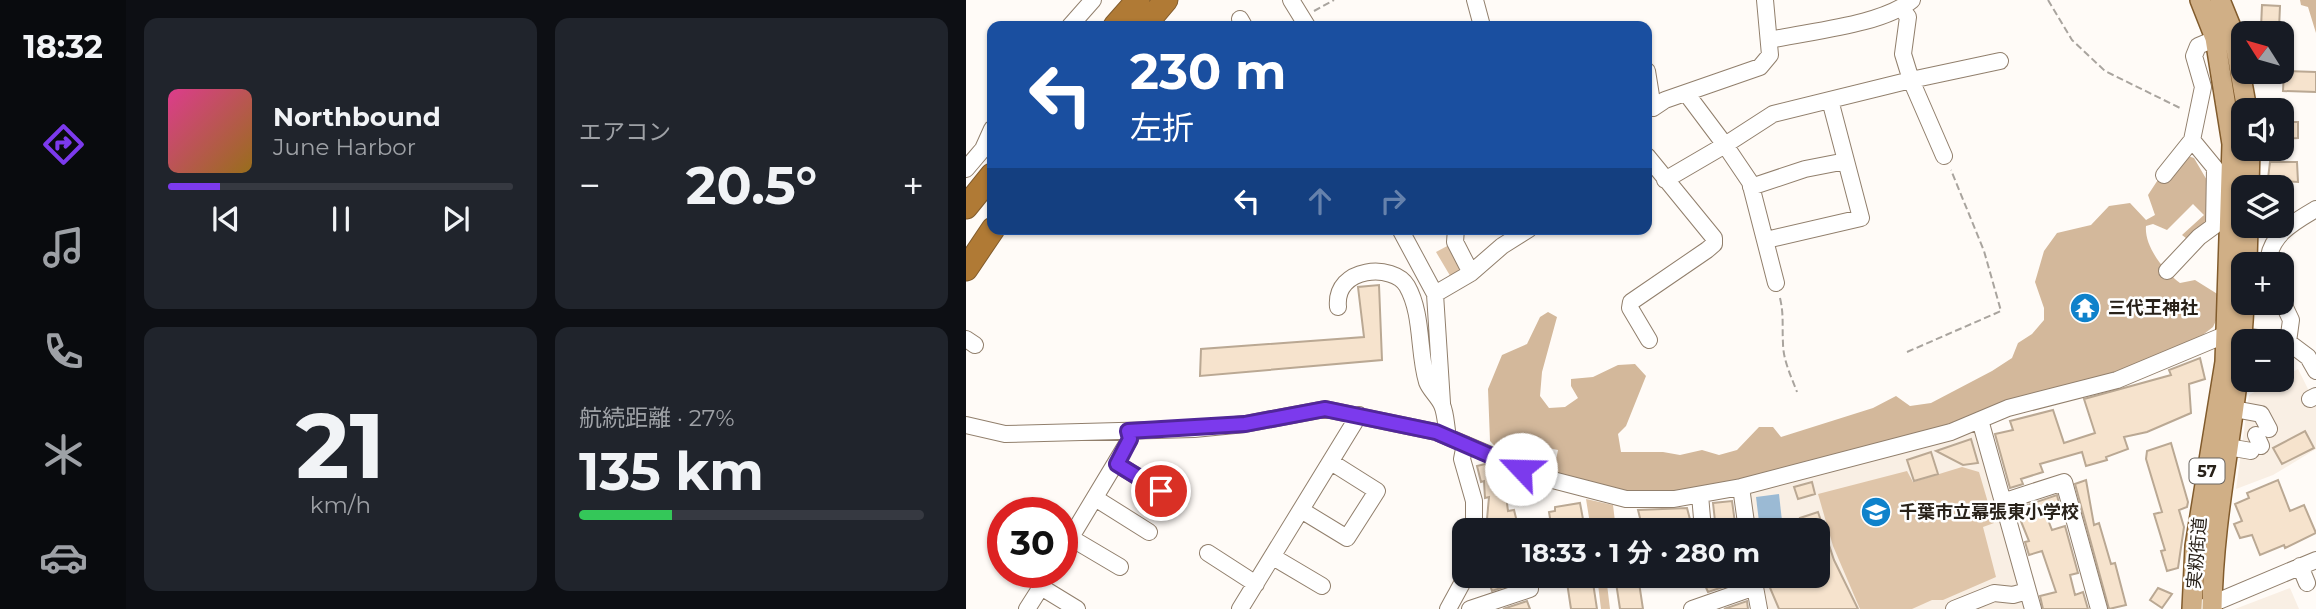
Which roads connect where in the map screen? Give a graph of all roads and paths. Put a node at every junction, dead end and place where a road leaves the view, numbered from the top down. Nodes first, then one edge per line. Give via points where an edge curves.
1 (1093, 0) edge
2 (1138, 0) edge
3 (1166, 0) edge
4 (1291, 0) edge
5 (1334, 0) edge
6 (1475, 0) edge
7 (1765, 0) edge
8 (2048, 0) edge
9 (2200, 0) edge
10 (2220, 0) edge
11 (1907, 4) edge
12 (1074, 21) edge
13 (1119, 21) edge
14 (1148, 21) edge
15 (1306, 21) edge
16 (1481, 21) edge
17 (2224, 35) junction
18 (1770, 40) junction
19 (2000, 61) dead end
20 (1911, 80) junction
21 (1686, 93) junction
22 (2244, 98) edge
23 (1830, 100) junction
24 (1652, 110) edge
25 (2196, 116) junction
26 (2192, 141) junction
27 (987, 142) edge
28 (1725, 145) junction
29 (1944, 156) joint
30 (1846, 160) junction
31 (1652, 163) edge
32 (966, 169) edge
33 (987, 171) edge
34 (2164, 175) dead end
35 (1665, 180) junction
36 (987, 181) edge
37 (1751, 187) junction
38 (966, 193) edge
39 (966, 207) edge
40 (2316, 209) edge
41 (987, 216) edge
42 (989, 235) edge
43 (1403, 235) edge
44 (1456, 235) edge
45 (1519, 235) edge
46 (1766, 240) junction
47 (966, 242) edge
48 (2269, 252) edge
49 (966, 269) edge
50 (2167, 271) dead end
51 (1471, 273) junction
52 (1776, 283) joint
53 (1435, 294) junction
54 (1338, 307) dead end
55 (2235, 329) edge
56 (2231, 336) edge
57 (1649, 340) dead end
58 (2231, 345) edge
59 (2294, 346) edge
60 (1908, 352) dead end
61 (2316, 370) edge
62 (1797, 392) dead end
63 (2234, 392) edge
64 (1442, 405) junction
65 (2234, 409) junction
66 (1359, 415) junction
67 (1980, 420) junction
68 (966, 425) edge
69 (1128, 431) junction
70 (1448, 436) junction
71 (1465, 444) junction
72 (2228, 447) junction
73 (1331, 462) junction
74 (1117, 464) junction
75 (1741, 487) junction
76 (1161, 491) dead end
77 (1699, 495) junction
78 (1095, 498) junction
79 (2002, 502) junction
80 (1301, 510) junction
81 (1474, 518) edge
82 (1702, 518) edge
83 (1745, 518) edge
84 (1078, 527) edge
85 (1149, 531) dead end
86 (1078, 550) edge
87 (1208, 553) dead end
88 (1273, 557) junction
89 (2316, 560) edge
90 (2300, 566) junction
91 (1120, 567) dead end
92 (1256, 583) junction
93 (2306, 583) dead end
94 (1322, 586) dead end
95 (1040, 588) edge
96 (1043, 588) edge
97 (1463, 588) edge
98 (1738, 588) edge
99 (1755, 588) edge
100 (1530, 589) dead end
101 (2027, 591) junction
102 (1459, 607) edge
103 (2208, 607) edge
104 (1027, 609) edge
105 (1077, 609) edge
106 (1240, 609) edge
107 (1692, 609) edge
108 (1759, 609) edge
109 (1954, 609) edge
110 (2033, 609) edge
111 (2099, 609) edge
112 (2192, 609) edge

1 - 12 street
2 - 13 highway
3 - 14 highway
4 - 15 street
5 - 15 path
6 - 16 street
7 - 18 street
8 - 25 path via 2072,40 2105,71
9 - 17 main road, 実籾街道 / 57
10 - 17 main road, 実籾街道 / 57
11 - 18 street via 1866,19
11 - 20 street via 1903,54
17 - 22 main road, 実籾街道 / 57
17 - 25 street via 2199,46 2194,55 2203,87
17 - 55 main road, 実籾街道 / 57 via 2232,144
18 - 21 street via 1770,57 1760,67
19 - 20 street
20 - 23 street
20 - 29 street
21 - 24 street
21 - 28 street
23 - 28 street via 1773,114
23 - 30 street
25 - 26 street
26 - 34 street
26 - 50 street via 2215,168 2214,226
27 - 32 street
28 - 35 street
28 - 37 street
29 - 60 path via 1984,251 2001,310
30 - 37 street
30 - 46 street via 1861,218
31 - 35 street
33 - 38 highway
35 - 57 street via 1714,238 1714,244 1634,298 1630,308
36 - 39 highway
37 - 46 street
40 - 48 street via 2277,237
41 - 47 highway
42 - 49 highway
43 - 53 street
44 - 51 street
45 - 51 street
46 - 52 street
51 - 53 street
52 - 62 path via 1785,319 1786,361
53 - 64 street
54 - 64 street via 1336,294 1351,277 1379,272 1397,276 1406,284 1428,384
56 - 67 street via 2117,380 2008,408
58 - 112 main road, 実籾街道 / 57 via 2195,545
59 - 61 street
63 - 65 main road, 実籾街道 / 57
64 - 70 street
65 - 72 main road, 実籾街道 / 57
65 - 72 street via 2261,414 2260,436
66 - 69 street via 1325,409 1245,424
66 - 70 street
66 - 73 street
67 - 75 street via 1922,440
67 - 79 street
68 - 69 street via 1004,433
69 - 74 street via 1130,439
70 - 71 street
71 - 77 street via 1545,478 1626,499
71 - 81 street via 1462,459
72 - 103 main road, 実籾街道 / 57
73 - 80 street
73 - 80 street via 1377,491 1348,538
74 - 76 street
74 - 78 street
75 - 77 street
75 - 83 street
77 - 82 street
78 - 84 street
78 - 85 street
79 - 101 street
79 - 111 street via 2064,482
80 - 88 street
86 - 91 street
87 - 92 street
88 - 92 street
88 - 94 street
89 - 90 street
90 - 93 street
90 - 103 street
92 - 106 street
95 - 104 street
96 - 105 street
97 - 102 street
98 - 107 street
99 - 108 street
100 - 102 street
101 - 109 street via 1994,593
101 - 110 street

